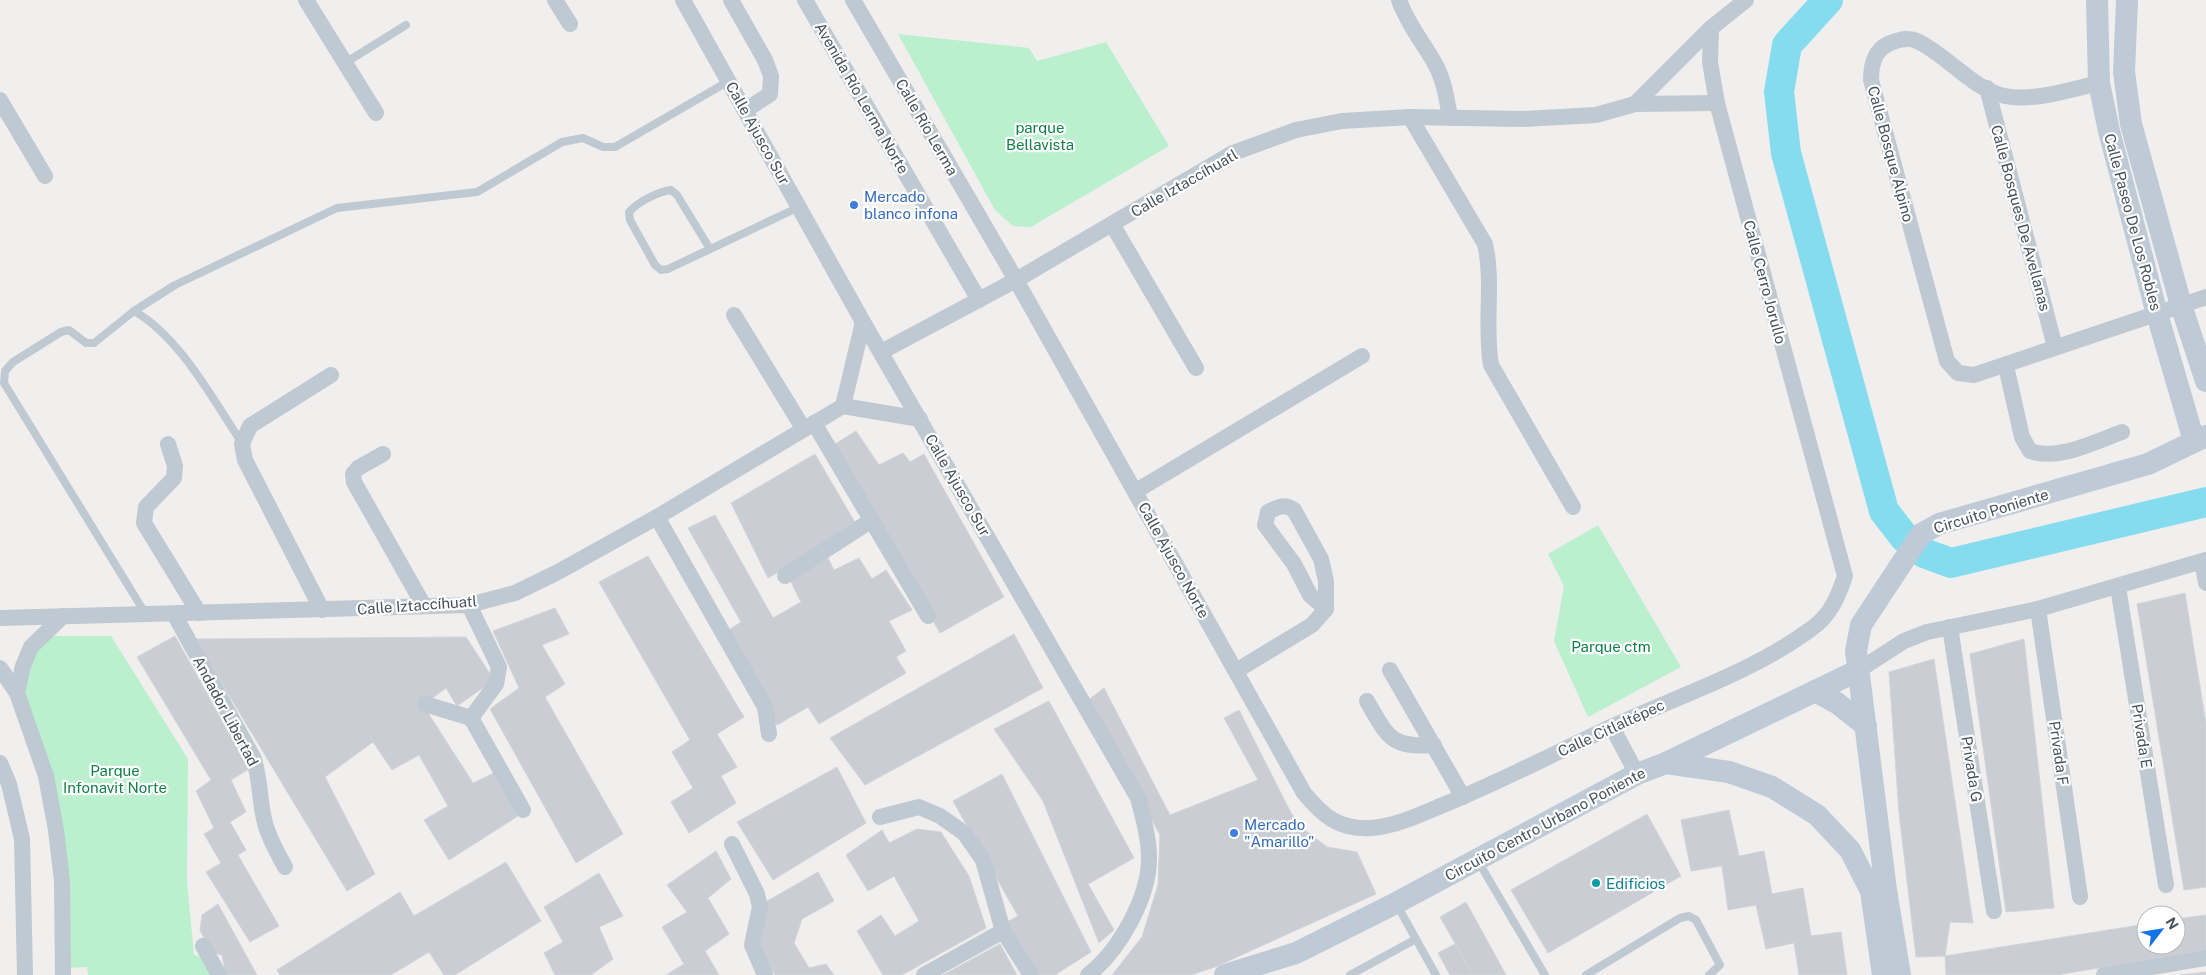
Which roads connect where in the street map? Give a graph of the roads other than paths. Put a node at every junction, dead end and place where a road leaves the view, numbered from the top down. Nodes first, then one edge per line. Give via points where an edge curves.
1 (306, 0) edge
2 (555, 0) edge
3 (683, 0) edge
4 (731, 0) edge
5 (805, 0) edge
6 (853, 0) edge
7 (1399, 0) edge
8 (1746, 0) edge
9 (2097, 0) edge
10 (2127, 0) edge
11 (570, 24) dead end
12 (406, 25) dead end
13 (1712, 28) junction
14 (345, 64) junction
15 (729, 81) junction
16 (2099, 83) junction
17 (1986, 88) junction
18 (0, 100) edge
19 (1716, 103) junction
20 (1635, 104) junction
21 (746, 110) junction
22 (376, 113) dead end
23 (1410, 117) junction
24 (1450, 118) junction
25 (45, 176) dead end
26 (799, 207) junction
27 (1112, 224) junction
28 (710, 249) junction
29 (1016, 280) junction
30 (2206, 297) edge
31 (979, 300) junction
32 (2181, 305) junction
33 (134, 311) junction
34 (2157, 314) junction
35 (734, 315) dead end
36 (863, 322) junction
37 (2055, 347) junction
38 (881, 352) junction
39 (1362, 356) dead end
40 (2006, 366) junction
41 (1196, 368) dead end
42 (331, 375) dead end
43 (2206, 382) edge
44 (843, 406) junction
45 (920, 419) junction
46 (809, 425) junction
47 (2122, 432) dead end
48 (2200, 438) edge
49 (168, 444) dead end
50 (242, 444) junction
51 (383, 454) dead end
52 (1136, 491) junction
53 (1573, 508) dead end
54 (657, 517) junction
55 (872, 520) junction
56 (2204, 561) edge
57 (785, 576) dead end
58 (1845, 576) joint
59 (2206, 583) edge
60 (2118, 587) junction
61 (469, 605) junction
62 (424, 606) junction
63 (1326, 609) junction
64 (2038, 609) junction
65 (322, 610) junction
66 (199, 613) junction
67 (146, 614) junction
68 (174, 614) junction
69 (63, 616) junction
70 (928, 616) dead end
71 (0, 618) edge
72 (1950, 627) junction
73 (0, 668) edge
74 (1390, 670) dead end
75 (1859, 670) junction
76 (1236, 671) junction
77 (1815, 691) junction
78 (17, 693) junction
79 (1367, 701) dead end
80 (425, 704) dead end
81 (471, 718) junction
82 (1866, 726) junction
83 (1612, 727) junction
84 (769, 734) dead end
85 (1434, 745) junction
86 (0, 763) edge
87 (1666, 763) junction
88 (1637, 774) junction
89 (1463, 797) junction
90 (523, 810) dead end
91 (880, 817) dead end
92 (1345, 826) joint
93 (732, 844) dead end
94 (1476, 859) junction
95 (285, 867) dead end
96 (2166, 885) dead end
97 (2080, 897) dead end
98 (1396, 903) junction
99 (1994, 911) dead end
100 (1003, 931) junction
101 (1416, 939) junction
102 (203, 946) dead end
103 (2206, 958) edge
104 (1261, 971) edge
105 (1224, 974) edge
106 (25, 975) edge
107 (63, 975) edge
108 (219, 975) edge
109 (765, 975) edge
110 (924, 975) edge
111 (1032, 975) edge
112 (1088, 975) edge
113 (1350, 975) edge
114 (1436, 975) edge
115 (1546, 975) edge
116 (1586, 975) edge
117 (1709, 975) edge
118 (1883, 975) edge
119 (1900, 975) edge
120 (2104, 975) edge

1 - 14 street
2 - 11 street
3 - 15 street, Calle Ajusco Sur
4 - 21 street via 771,76 770,94
5 - 31 street, Avenida Río Lerma Norte
6 - 29 street, Calle Río Lerma
7 - 24 street via 1404,15 1441,77
8 - 13 street
9 - 16 main road, Calle Paseo De Los Robles
10 - 32 main road, Calle Paseo De Los Robles via 2124,72 2131,124
12 - 14 lane
13 - 19 street, Calle Cerro Jorullo via 1710,62
13 - 20 street
14 - 22 street
15 - 21 street, Calle Ajusco Sur
15 - 33 lane via 615,147 603,147 583,138 562,142 477,192 337,208 175,285
16 - 17 street, Calle Bosque Alpino via 2040,96 2005,96
16 - 34 main road, Calle Paseo De Los Robles
17 - 37 street, Calle Bosques De Avellanas
17 - 40 street, Calle Bosque Alpino via 1916,40 1898,39 1883,46 1871,63 1871,80 1947,360 1958,374 1974,376
18 - 25 street
19 - 20 street, Calle Iztaccíhuatl
19 - 58 street, Calle Cerro Jorullo
20 - 24 street, Calle Iztaccíhuatl via 1596,114 1522,119
21 - 26 street, Calle Ajusco Sur
23 - 24 street, Calle Iztaccíhuatl
23 - 27 street, Calle Iztaccíhuatl via 1342,121 1296,130 1232,152
23 - 53 street via 1485,244 1491,365
26 - 28 lane
26 - 36 street, Calle Ajusco Sur
27 - 29 street, Calle Iztaccíhuatl
27 - 41 street
28 - 28 lane via 661,270 630,220 629,212 634,206 671,190
29 - 31 street, Calle Iztaccíhuatl
29 - 52 street, Calle Ajusco Norte
30 - 32 street
31 - 38 street, Calle Iztaccíhuatl
32 - 34 street
32 - 43 main road, Calle Paseo De Los Robles
33 - 50 lane via 151,321 174,343
33 - 67 lane via 94,343 86,343 69,330 61,332 13,362 5,371 4,382
34 - 37 street
34 - 48 main road, Calle Paseo De Los Robles
35 - 46 street
36 - 38 street, Calle Ajusco Sur
36 - 44 street
37 - 40 street
38 - 45 street, Calle Ajusco Sur
39 - 52 street
40 - 47 street via 2022,437 2030,452 2040,455 2069,451
42 - 50 street via 250,426
44 - 45 street
44 - 46 street, Calle Iztaccíhuatl
45 - 112 street, Calle Ajusco Sur via 1138,798 1147,830 1149,860 1141,894 1126,932 1102,964
46 - 54 street, Calle Iztaccíhuatl
46 - 55 street
48 - 75 main road, Circuito Poniente via 2148,464 1939,524 1921,534 1862,624 1856,651
49 - 66 street via 175,466 174,478 146,508 144,522
50 - 65 street via 245,460
51 - 62 street via 358,468 353,474 354,482
52 - 76 street, Calle Ajusco Norte
54 - 61 street, Calle Iztaccíhuatl via 515,593
54 - 84 street via 765,707
55 - 57 street
55 - 70 street
56 - 59 street
56 - 60 street
58 - 83 street, Calle Citlaltépec via 1835,604 1813,628 1765,658
60 - 64 street
60 - 96 street, Privada E
61 - 62 street, Calle Iztaccíhuatl
61 - 81 street via 499,666 496,684
62 - 65 street, Calle Iztaccíhuatl
63 - 63 street via 1322,559 1294,510 1281,505 1268,512 1265,525 1294,564 1310,595
63 - 76 street via 1312,625
64 - 72 street
64 - 97 street, Privada F
65 - 66 street, Calle Iztaccíhuatl
66 - 68 street, Calle Iztaccíhuatl
67 - 68 street, Calle Iztaccíhuatl
67 - 69 street, Calle Iztaccíhuatl
68 - 95 street, Andador Libertad via 252,757 260,777 263,814 269,837
69 - 71 street, Calle Iztaccíhuatl
69 - 78 street via 31,647 22,666
72 - 75 street via 1904,641
72 - 99 street, Privada G
73 - 78 street
74 - 85 street
75 - 77 main road, Circuito Centro Urbano Poniente
75 - 82 main road, Circuito Poniente
76 - 92 street, Calle Ajusco Norte via 1304,793 1320,813
77 - 82 main road via 1837,703
77 - 87 main road, Circuito Centro Urbano Poniente
78 - 107 street via 46,776 56,830 62,881
79 - 85 street via 1382,727 1396,742 1413,746
80 - 81 street
81 - 90 street
82 - 119 main road, Circuito Poniente
83 - 88 street
83 - 89 street, Calle Citlaltépec
85 - 89 street
86 - 106 street via 22,839
87 - 88 main road, Circuito Centro Urbano Poniente
87 - 118 main road via 1729,772 1772,787 1817,815 1850,850 1871,891
88 - 94 main road, Circuito Centro Urbano Poniente
89 - 92 street, Calle Citlaltépec via 1398,823 1370,828
91 - 100 street via 919,807 940,816 964,833 983,860
93 - 109 street via 757,894 760,907 752,945
94 - 98 main road, Circuito Centro Urbano Poniente
94 - 115 lane
98 - 101 lane
98 - 104 main road, Circuito Centro Urbano Poniente
100 - 110 street
100 - 111 street
101 - 113 lane
101 - 114 lane
102 - 108 street
103 - 120 street
104 - 105 main road, Circuito Centro Urbano Poniente
116 - 117 lane via 1680,918 1689,916 1696,920 1720,965

